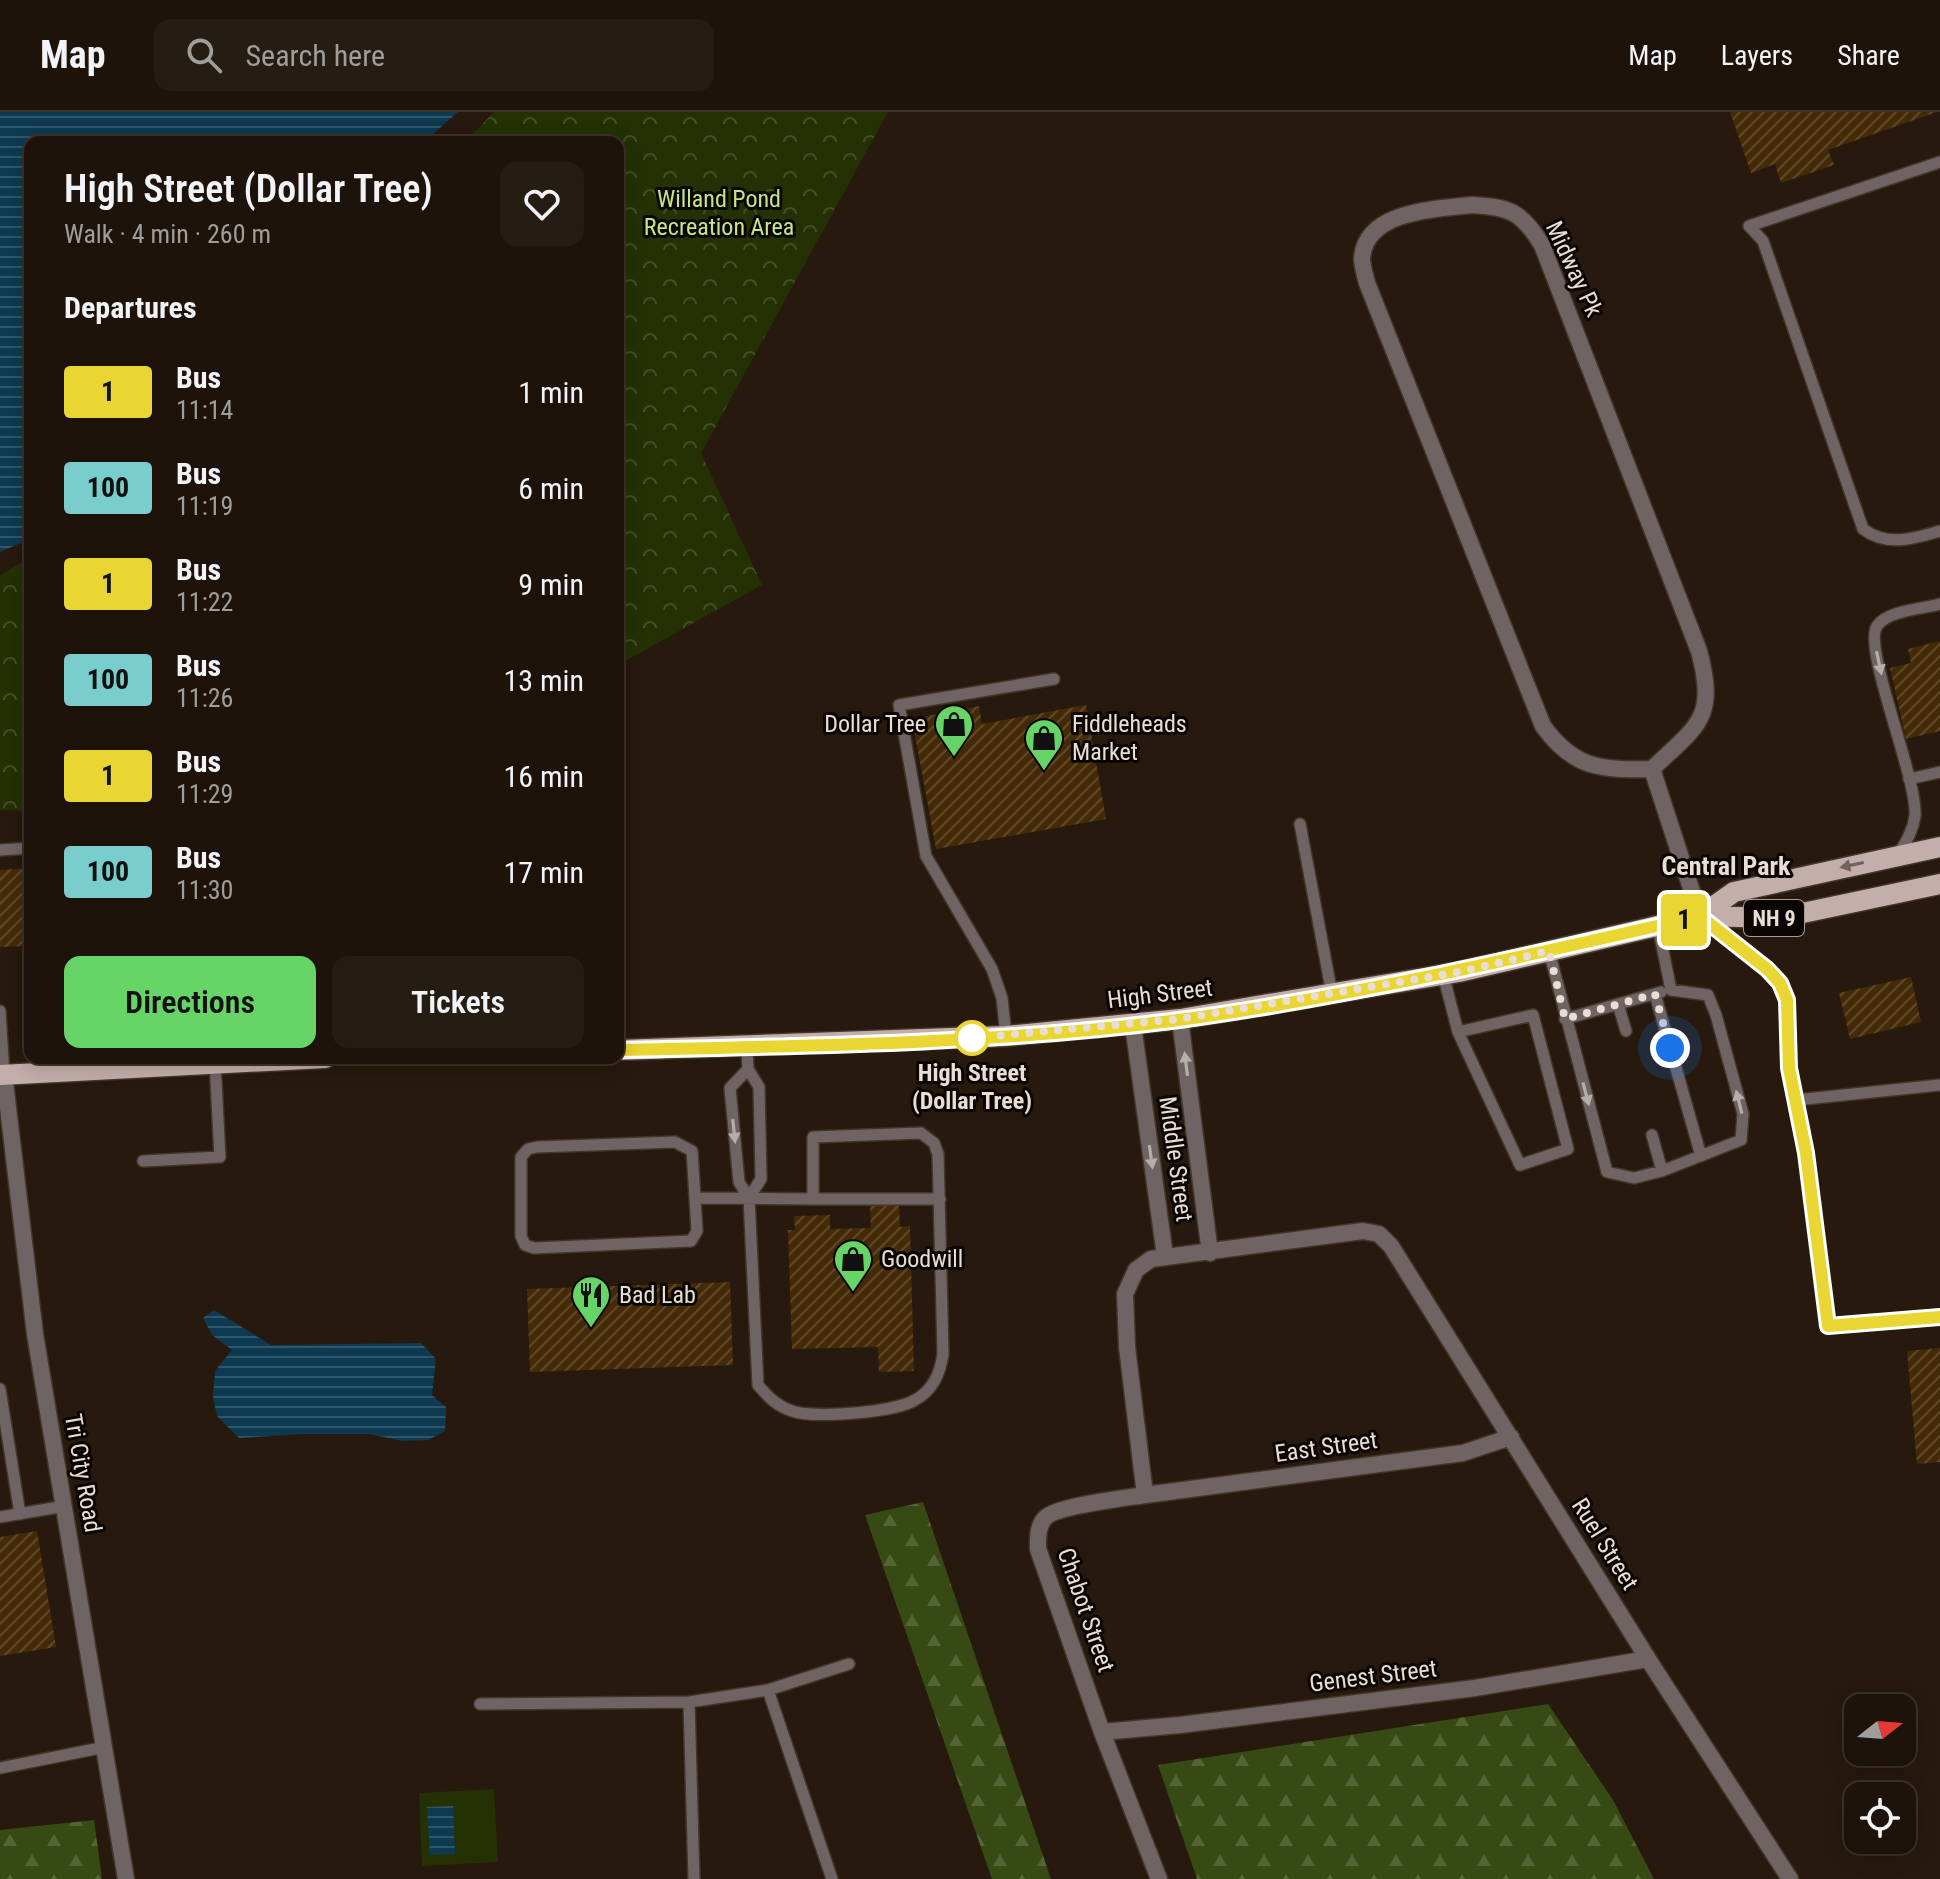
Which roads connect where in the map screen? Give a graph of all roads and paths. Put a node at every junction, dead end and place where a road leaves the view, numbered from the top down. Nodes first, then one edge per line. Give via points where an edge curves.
1 (1940, 162) edge
2 (1940, 531) edge
3 (1940, 604) edge
4 (1054, 679) dead end
5 (1652, 769) junction
6 (1940, 772) edge
7 (1909, 779) junction
8 (1300, 824) dead end
9 (1940, 847) edge
10 (24, 848) edge
11 (0, 850) edge
12 (1898, 856) junction
13 (1940, 884) edge
14 (1700, 916) junction
15 (1658, 926) junction
16 (1549, 951) junction
17 (1443, 974) junction
18 (1671, 990) junction
19 (1332, 994) junction
20 (1655, 994) junction
21 (1618, 1004) junction
22 (0, 1011) edge
23 (1180, 1019) junction
24 (1565, 1019) junction
25 (1133, 1025) junction
26 (1626, 1031) dead end
27 (1458, 1032) junction
28 (1006, 1036) junction
29 (747, 1047) junction
30 (624, 1050) edge
31 (180, 1064) edge
32 (215, 1064) edge
33 (748, 1069) junction
34 (2, 1074) edge
35 (1940, 1085) edge
36 (1796, 1100) junction
37 (1652, 1135) dead end
38 (1701, 1156) junction
39 (143, 1161) dead end
40 (1662, 1171) junction
41 (695, 1198) junction
42 (749, 1198) junction
43 (813, 1199) junction
44 (940, 1199) junction
45 (1379, 1234) joint
46 (1210, 1253) junction
47 (1165, 1256) junction
48 (1940, 1317) edge
49 (0, 1389) edge
50 (1511, 1437) junction
51 (1145, 1495) junction
52 (65, 1506) junction
53 (20, 1514) junction
54 (0, 1517) edge
55 (1648, 1659) junction
56 (849, 1664) dead end
57 (768, 1690) junction
58 (689, 1702) junction
59 (480, 1704) dead end
60 (1102, 1732) junction
61 (105, 1747) junction
62 (0, 1768) edge
63 (126, 1879) edge
64 (694, 1879) edge
65 (832, 1879) edge
66 (1159, 1879) edge
67 (1790, 1879) edge

1 - 2 lane via 1749,226 1763,241 1863,529 1885,540
3 -> 7 lane via 1892,616 1874,633
4 - 28 lane via 899,705 926,856 992,969
5 - 5 street, Midway Pk via 1696,728 1705,712 1705,672 1542,245 1515,212 1497,207 1440,208 1388,221 1365,247 1367,283 1543,726 1575,759 1596,766
5 - 14 street
6 - 7 lane
7 - 12 lane via 1915,816
8 - 19 lane
9 - 12 main road, High Street / NH 9
10 - 11 lane
12 -> 14 main road, High Street / NH 9 via 1734,892
13 - 14 main road, High Street / NH 9 via 1779,918
14 - 15 main road, High Street / NH 9
14 - 36 lane via 1780,983 1787,1000 1789,1068
15 - 16 main road, High Street / NH 9
15 - 18 lane
16 - 17 main road, High Street / NH 9
16 - 24 lane
17 - 19 main road, High Street / NH 9
17 - 27 lane
18 - 20 lane
38 -> 18 lane via 1741,1140 1743,1114 1708,995
19 - 23 main road, High Street / NH 9
20 - 21 lane
20 - 38 lane
21 - 24 lane
21 - 26 lane
22 - 34 lane
23 - 25 main road, High Street / NH 9
46 -> 23 street, Middle Street
24 -> 40 lane via 1607,1172 1634,1178
25 - 28 main road, High Street / NH 9
25 -> 47 street, Middle Street
27 - 27 lane via 1520,1165 1568,1149 1533,1015
28 - 29 main road, High Street / NH 9
29 - 30 main road, High Street / NH 9
29 - 33 lane
31 - 34 main road
32 - 39 lane via 220,1157
33 - 42 lane via 759,1087 761,1179
33 -> 42 lane via 730,1088 739,1182
34 - 52 street, Tri City Road via 35,1334
35 - 36 lane
36 - 48 lane via 1828,1326
37 - 40 lane
38 - 40 lane
41 - 41 lane via 697,1231 691,1241 534,1248 521,1236 521,1157 537,1147 675,1142 692,1151
41 - 42 lane
42 - 43 lane
42 - 44 lane via 758,1385 770,1400 808,1416 893,1408 914,1401 939,1374
43 - 44 lane
43 - 44 lane via 813,1137 921,1133 938,1154
45 - 46 street, Middle Street via 1363,1231
45 - 50 street, Ruel Street
46 - 47 street, Middle Street
47 - 51 street via 1136,1270 1125,1294
49 - 53 lane
50 - 51 street, East Street via 1463,1453
50 - 55 street, Ruel Street
51 - 60 street, Chabot Street via 1058,1510 1045,1518 1038,1533 1038,1549
52 - 53 lane
52 - 61 street, Tri City Road
53 - 54 lane
55 - 60 street, Genest Street via 1475,1688
55 - 67 street, Ruel Street
56 - 57 lane
57 - 58 lane
57 - 65 lane
58 - 59 lane
58 - 64 lane
60 - 66 street, Chabot Street
61 - 62 lane
61 - 63 street, Tri City Road

